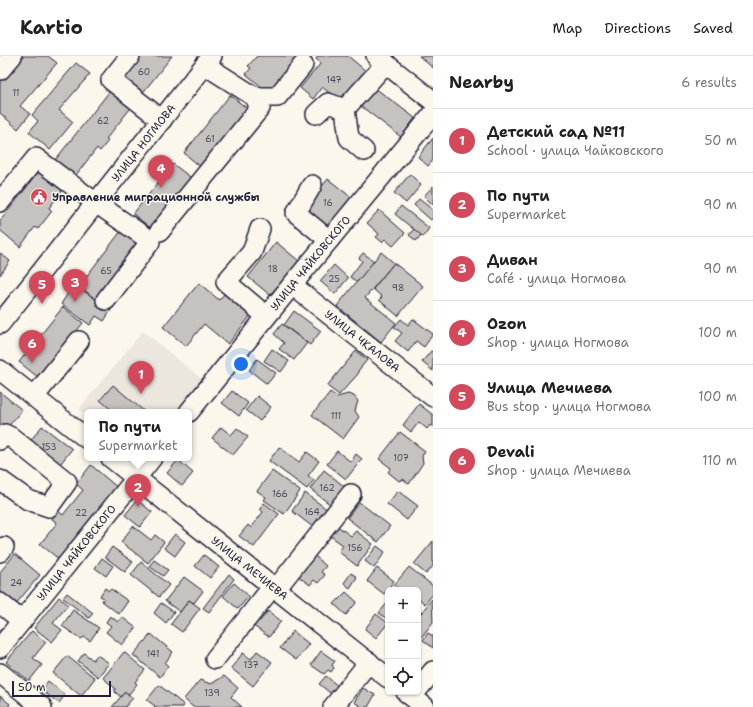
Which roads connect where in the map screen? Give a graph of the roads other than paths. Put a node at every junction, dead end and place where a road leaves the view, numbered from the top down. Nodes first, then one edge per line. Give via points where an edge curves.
1 (12, 56) edge
2 (130, 56) edge
3 (382, 59) edge
4 (209, 60) edge
5 (303, 65) dead end
6 (0, 70) edge
7 (255, 97) junction
8 (433, 101) edge
9 (345, 109) junction
10 (316, 114) dead end
11 (433, 114) edge
12 (162, 120) junction
13 (364, 150) dead end
14 (312, 185) dead end
15 (0, 202) edge
16 (96, 203) junction
17 (260, 230) dead end
18 (160, 231) dead end
19 (329, 240) junction
20 (292, 285) junction
21 (106, 300) dead end
22 (266, 316) junction
23 (0, 324) edge
24 (79, 341) dead end
25 (0, 370) edge
26 (433, 397) edge
27 (34, 398) junction
28 (191, 409) edge
29 (84, 437) edge
30 (0, 440) edge
31 (115, 461) edge
32 (150, 461) edge
33 (136, 478) junction
34 (0, 480) edge
35 (351, 494) dead end
36 (275, 588) junction
37 (0, 602) edge
38 (22, 621) junction
39 (0, 648) edge
40 (215, 660) dead end
41 (368, 662) junction
42 (433, 671) edge
43 (0, 673) edge
44 (385, 676) edge
45 (421, 687) edge
46 (42, 707) edge
47 (333, 707) edge

1 - 6 street
2 - 12 street via 111,80
3 - 8 street
3 - 9 street
4 - 7 street
4 - 12 street, УЛИЦА НОГМОВА
5 - 7 street via 277,98
7 - 18 street via 260,108
9 - 10 street via 328,103
9 - 13 street via 349,138
11 - 19 street, УЛИЦА ЧАЙКОВСКОГО
12 - 16 street, УЛИЦА НОГМОВА
14 - 19 street via 296,213
15 - 16 street via 36,158
16 - 21 street via 150,242
16 - 23 street, УЛИЦА НОГМОВА
17 - 22 street via 252,252 226,282
19 - 20 street, УЛИЦА ЧАЙКОВСКОГО
20 - 22 street, УЛИЦА ЧАЙКОВСКОГО
20 - 26 street, УЛИЦА ЧКАЛОВА
22 - 28 street, УЛИЦА ЧАЙКОВСКОГО
24 - 27 street
25 - 27 street
27 - 29 street
30 - 34 street via 5,434 10,437 68,482 49,507 28,500
31 - 33 street, УЛИЦА МЕЧИЕВА
32 - 33 street, УЛИЦА ЧАЙКОВСКОГО
33 - 36 street, УЛИЦА МЕЧИЕВА
33 - 38 street, УЛИЦА ЧАЙКОВСКОГО
35 - 36 street
36 - 40 street
36 - 41 street, УЛИЦА МЕЧИЕВА
37 - 38 street
38 - 39 street, УЛИЦА ЧАЙКОВСКОГО
41 - 44 street, УЛИЦА МЕЧИЕВА
41 - 47 street
42 - 45 street
43 - 46 street

